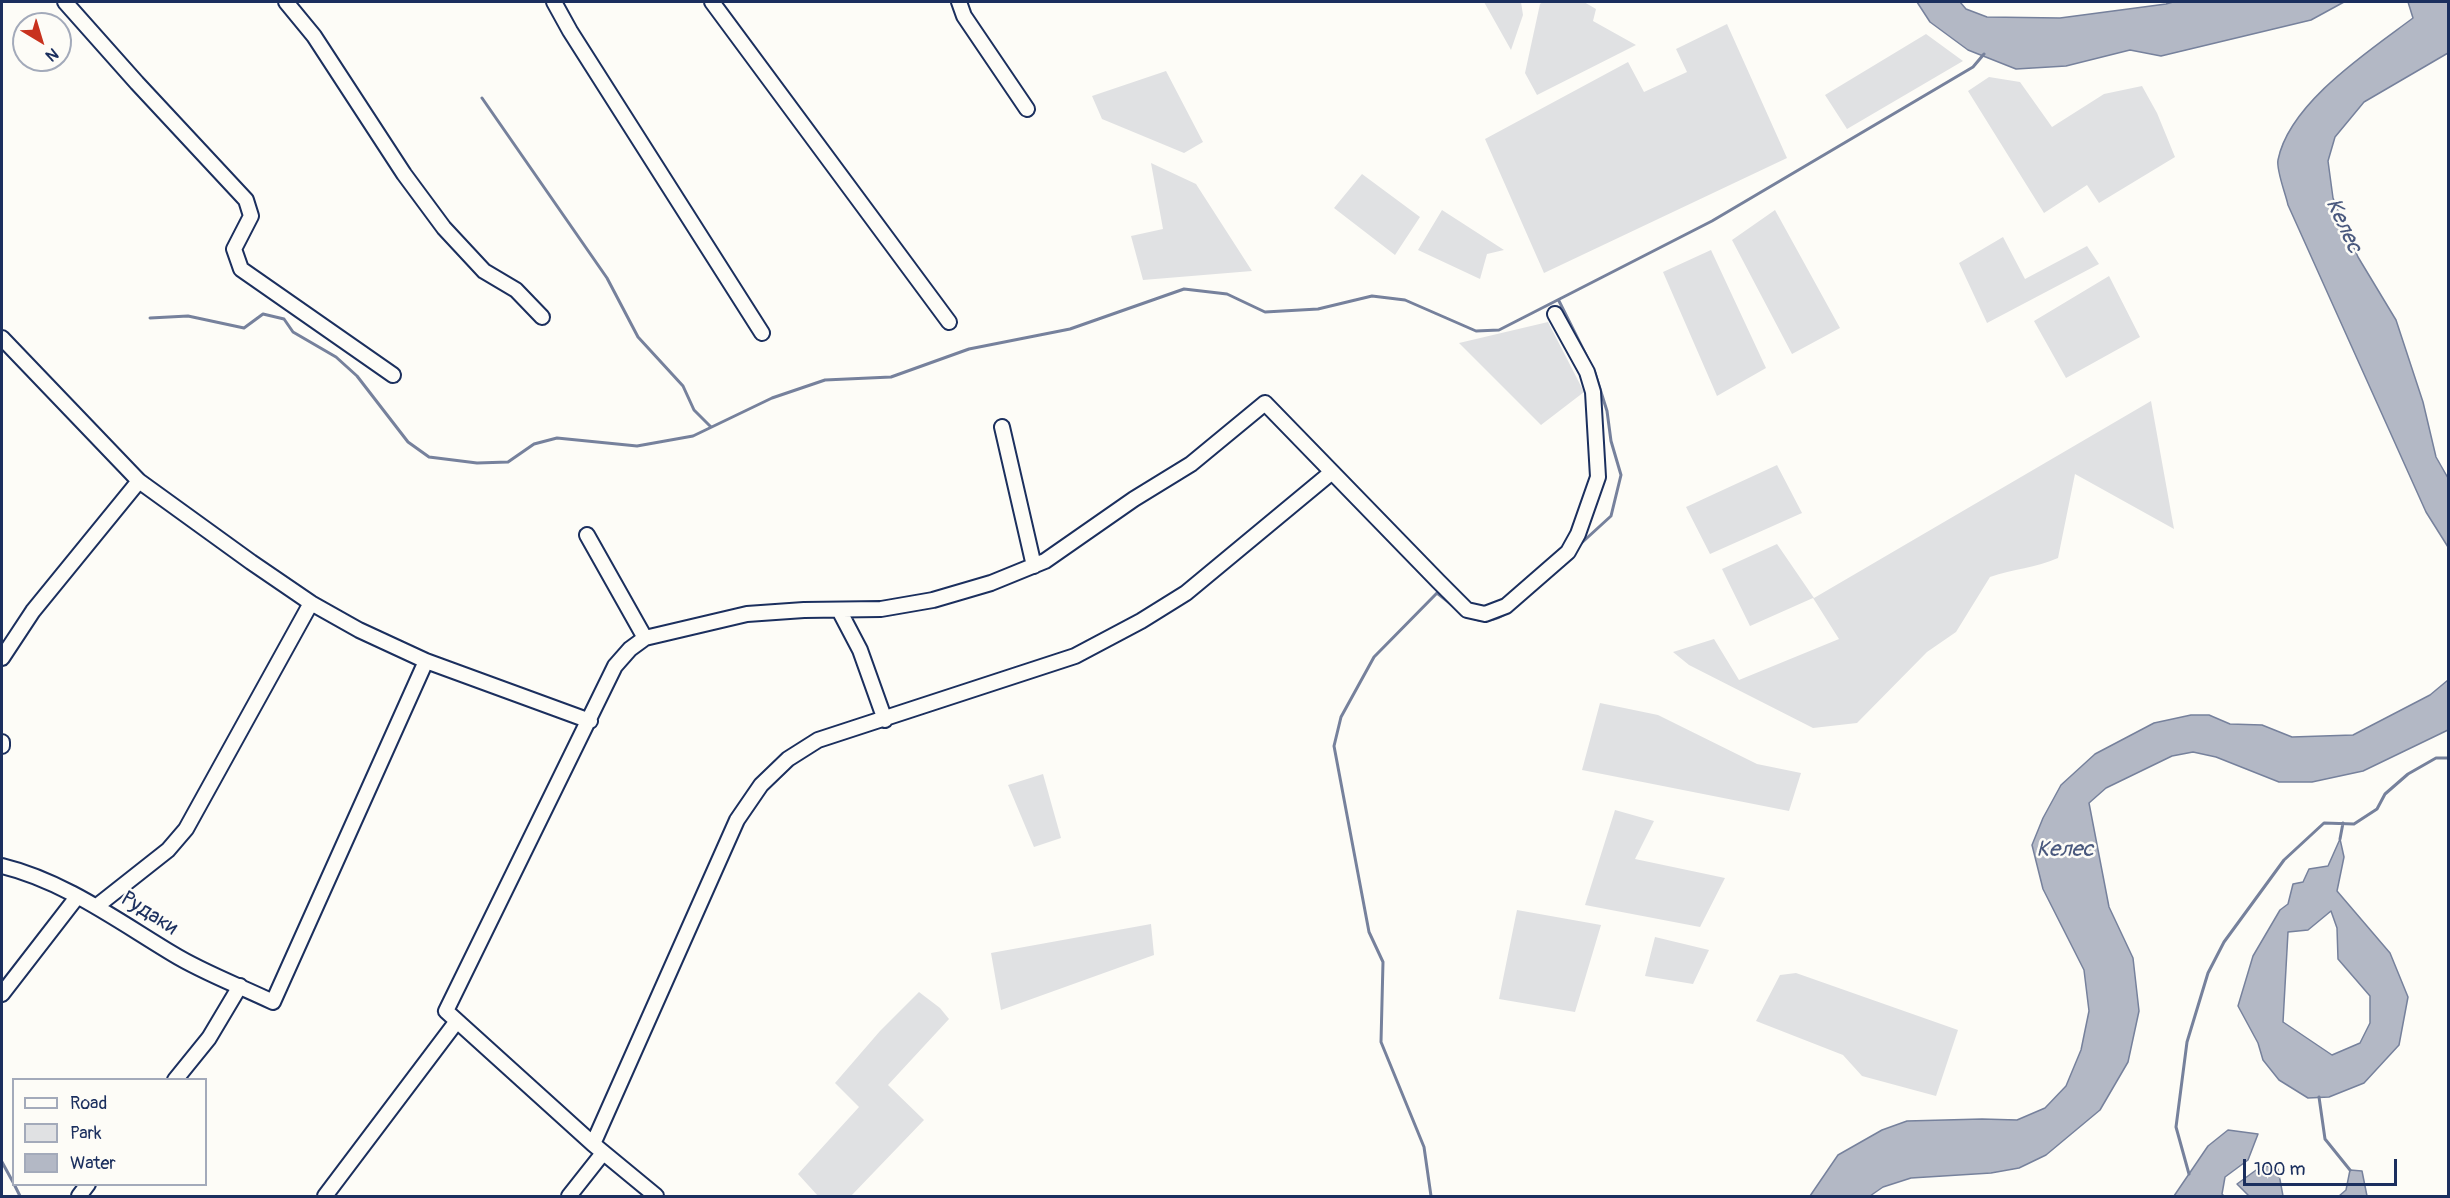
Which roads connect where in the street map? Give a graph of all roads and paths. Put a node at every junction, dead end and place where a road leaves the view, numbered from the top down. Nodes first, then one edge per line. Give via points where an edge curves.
1 (66, 2) edge
2 (286, 2) edge
3 (554, 2) edge
4 (712, 2) edge
5 (959, 2) edge
6 (1028, 109) dead end
7 (1555, 314) dead end
8 (542, 317) dead end
9 (949, 322) dead end
10 (762, 333) dead end
11 (2, 338) edge
12 (393, 375) dead end
13 (1002, 427) dead end
14 (1332, 472) junction
15 (139, 481) junction
16 (587, 535) dead end
17 (1034, 566) junction
18 (311, 603) junction
19 (839, 610) junction
20 (645, 638) junction
21 (2, 658) edge
22 (426, 661) junction
23 (885, 720) junction
24 (590, 721) junction
25 (2, 866) edge
26 (77, 897) junction
27 (97, 906) junction
28 (240, 986) junction
29 (2, 994) edge
30 (457, 1021) junction
31 (177, 1078) edge
32 (598, 1149) junction
33 (325, 1197) edge
34 (569, 1197) edge
35 (656, 1197) edge

1 - 12 street via 246,200 251,216 234,249 241,269
2 - 8 street via 314,36 444,228 484,271 516,290
3 - 10 street
4 - 9 street
5 - 6 street via 964,16
7 - 14 street via 1587,372 1593,392 1598,477 1568,552 1506,606 1485,614 1467,610
11 - 15 street
13 - 17 street
14 - 17 street via 1265,403 1191,464
14 - 23 street via 1186,592 1141,621 1076,656
15 - 18 street
15 - 21 street via 33,611
16 - 20 street
17 - 19 street via 991,584 933,600 880,609
18 - 22 street
18 - 27 street via 186,829 168,850
19 - 20 street via 747,614
19 - 23 street via 860,650
20 - 24 street via 615,666
22 - 24 street
22 - 28 street, Рудаки via 273,1002
23 - 32 street via 818,740 788,759 755,793 737,820
24 - 30 street via 446,1011
25 - 26 street, Рудаки
26 - 27 street, Рудаки
26 - 29 street
27 - 28 street, Рудаки via 175,955
28 - 31 street via 209,1038
30 - 32 street
30 - 33 street
32 - 34 street
32 - 35 street

